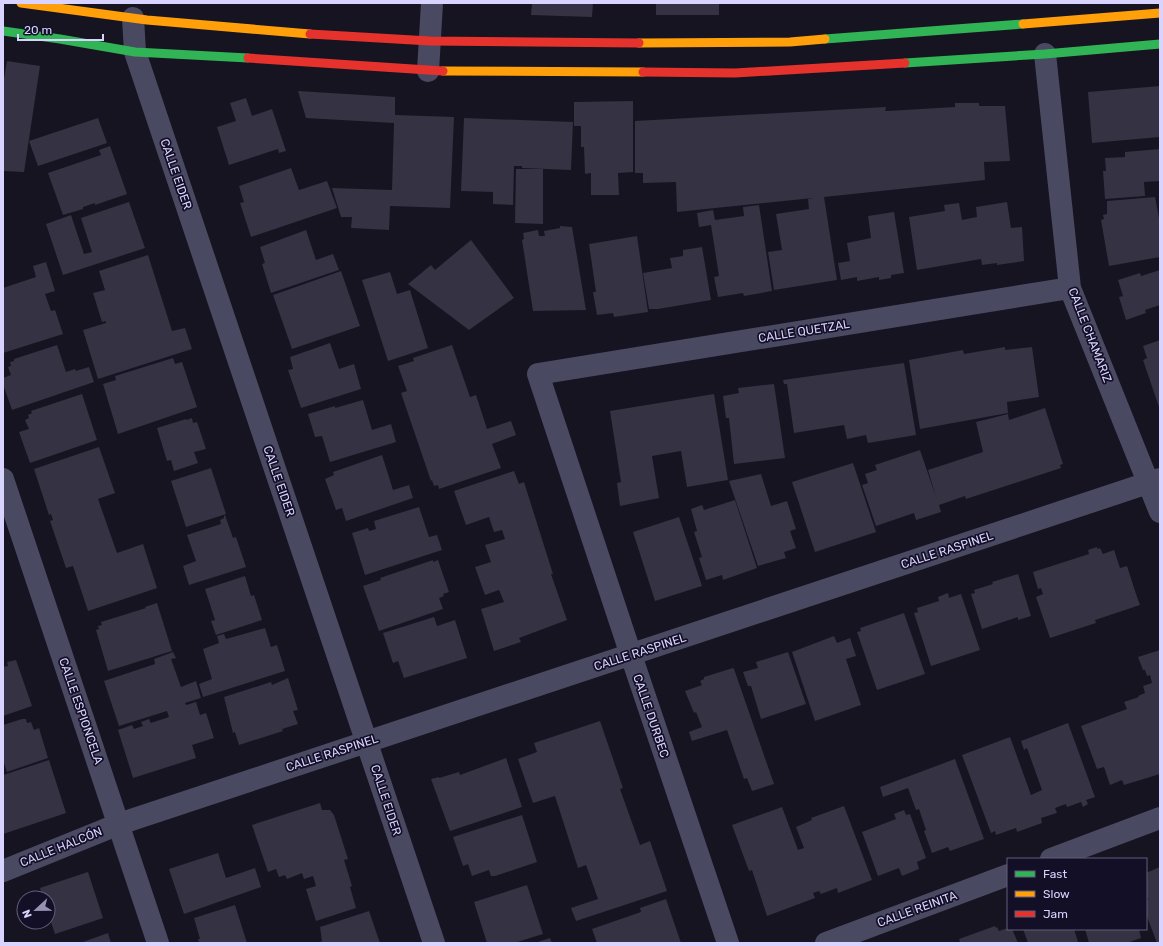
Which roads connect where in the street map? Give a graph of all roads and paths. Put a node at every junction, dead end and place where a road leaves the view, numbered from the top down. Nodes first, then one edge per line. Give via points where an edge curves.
1 (21, 3) edge
2 (432, 3) edge
3 (1160, 12) edge
4 (133, 18) junction
5 (3, 31) edge
6 (430, 41) junction
7 (1160, 44) edge
8 (136, 52) junction
9 (1045, 54) junction
10 (428, 71) junction
11 (1070, 288) junction
12 (538, 374) joint
13 (3, 480) edge
14 (1154, 481) edge
15 (1160, 512) edge
16 (631, 655) junction
17 (367, 742) junction
18 (1160, 818) edge
19 (119, 824) junction
20 (1054, 858) edge
21 (3, 871) edge
22 (1007, 875) edge
23 (158, 943) edge
24 (434, 943) edge
25 (728, 943) edge
26 (826, 943) edge

1 - 4 street
2 - 6 street
3 - 6 street via 790,42
4 - 6 street via 294,34
4 - 8 street, CALLE EIDER
5 - 8 street
6 - 10 street
7 - 9 street
8 - 10 street
8 - 17 street, CALLE EIDER
9 - 10 street via 735,73
9 - 11 street, CALLE CHAMARIZ
11 - 12 street, CALLE QUETZAL
11 - 14 street, CALLE CHAMARIZ
12 - 16 street, CALLE DURBEC
13 - 19 street, CALLE ESPIONCELA
14 - 15 street, CALLE CHAMARIZ
14 - 16 street, CALLE RASPINEL
16 - 17 street, CALLE RASPINEL
16 - 25 street, CALLE DURBEC
17 - 19 street, CALLE RASPINEL
17 - 24 street, CALLE EIDER
18 - 20 street
19 - 21 street, CALLE HALCÓN
19 - 23 street, CALLE ESPIONCELA
22 - 26 street, CALLE REINITA

